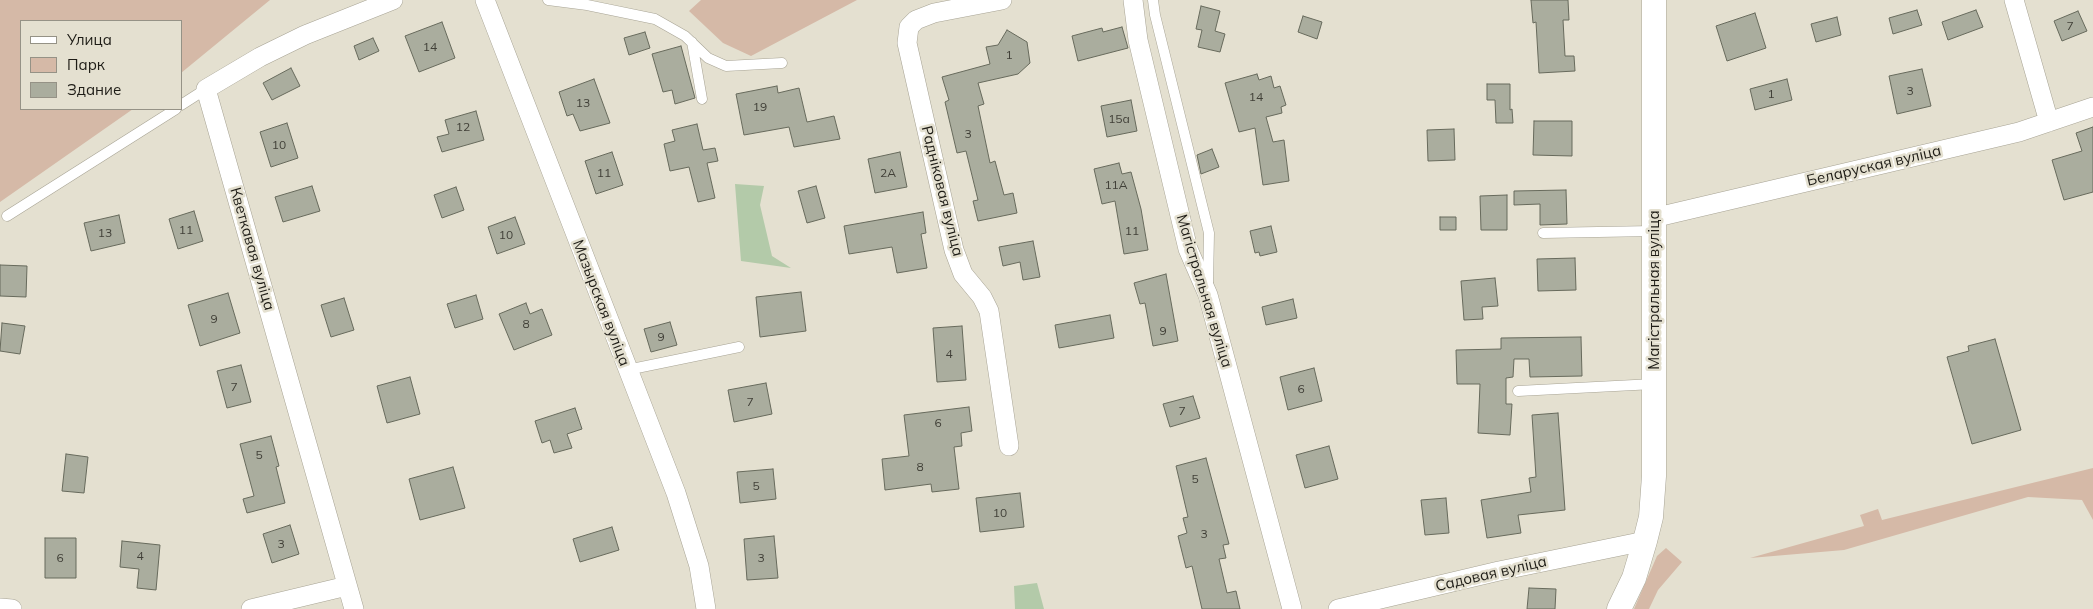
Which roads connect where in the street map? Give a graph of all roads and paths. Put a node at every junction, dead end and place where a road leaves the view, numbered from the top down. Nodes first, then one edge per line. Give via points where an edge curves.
1 (393, 0) edge
2 (485, 0) edge
3 (548, 0) edge
4 (1002, 0) edge
5 (1133, 0) edge
6 (1153, 0) edge
7 (1654, 0) edge
8 (2014, 0) edge
9 (692, 42) junction
10 (782, 63) dead end
11 (206, 88) junction
12 (702, 98) dead end
13 (182, 104) edge
14 (2093, 107) edge
15 (174, 110) edge
16 (2048, 122) junction
17 (6, 216) dead end
18 (1653, 224) junction
19 (1543, 233) dead end
20 (1208, 295) junction
21 (739, 347) dead end
22 (628, 370) junction
23 (1655, 384) junction
24 (1518, 391) dead end
25 (1009, 446) dead end
26 (1645, 541) junction
27 (347, 586) junction
28 (0, 608) edge
29 (12, 609) edge
30 (251, 609) edge
31 (354, 609) edge
32 (706, 609) edge
33 (1292, 609) edge
34 (1338, 609) edge
35 (1620, 609) edge

1 - 11 street via 305,35
2 - 22 street, Мазырская вуліца
3 - 9 lane via 655,19
4 - 25 street, Радніковая вуліца via 934,13 916,20 910,27 907,43 954,250 963,274 989,311
5 - 20 street, Магістральная вуліца via 1138,40 1188,248
6 - 20 lane via 1209,234
7 - 18 street, Магістральная вуліца
8 - 16 street
9 - 10 lane via 708,58 726,66
9 - 12 lane
11 - 13 lane
11 - 27 street, Кветкавая вуліца
14 - 16 street, Беларуская вуліца
15 - 17 lane
16 - 18 street, Беларуская вуліца
18 - 19 lane
18 - 23 street, Магістральная вуліца
20 - 33 street, Магістральная вуліца
21 - 22 lane
22 - 32 street, Мазырская вуліца via 676,493 699,566
23 - 24 lane
23 - 26 street, Магістральная вуліца via 1654,476 1651,517
26 - 34 street, Садовая вуліца
26 - 35 street, Магістральная вуліца
27 - 30 street
27 - 31 street, Кветкавая вуліца
28 - 29 street

